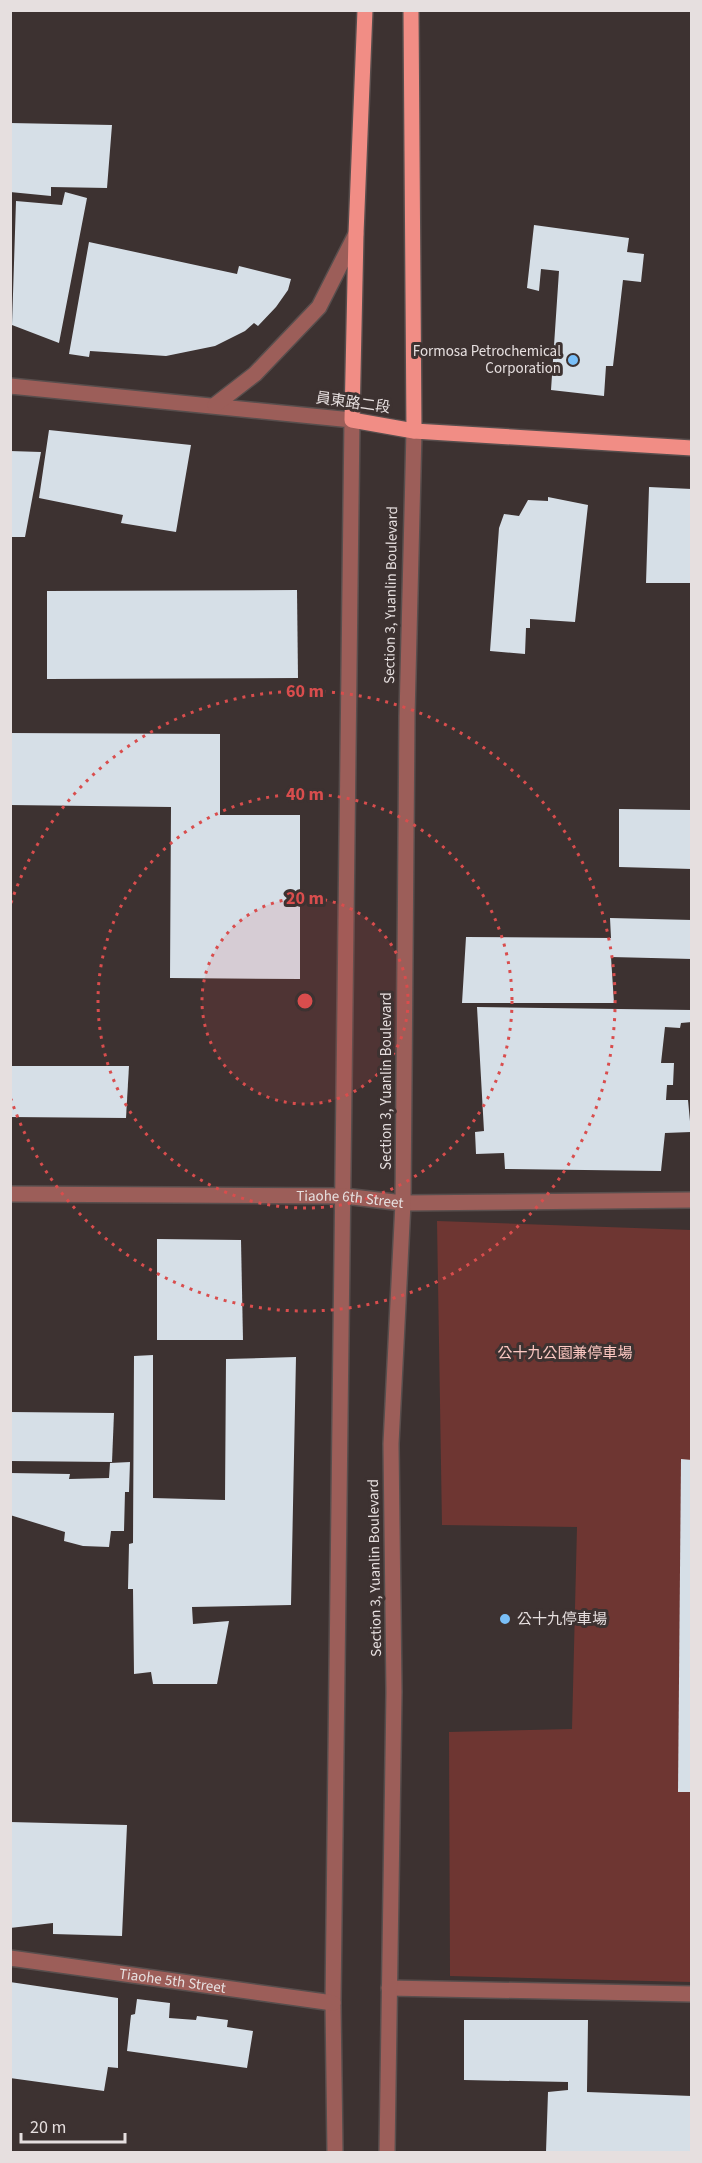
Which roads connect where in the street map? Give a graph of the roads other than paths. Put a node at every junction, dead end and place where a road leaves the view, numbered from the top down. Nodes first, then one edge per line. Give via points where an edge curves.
1 (365, 10) edge
2 (411, 10) edge
3 (356, 234) junction
4 (10, 386) edge
5 (215, 405) junction
6 (352, 420) junction
7 (414, 431) junction
8 (692, 448) edge
9 (10, 1194) edge
10 (344, 1196) junction
11 (692, 1200) edge
12 (403, 1203) junction
13 (10, 1958) edge
14 (388, 1988) junction
15 (692, 1994) edge
16 (333, 2004) junction
17 (335, 2152) edge
18 (387, 2152) edge

1 - 3 main road
2 - 7 main road, Section 3, Yuanlin Boulevard
3 - 5 street via 319,307 255,374
3 - 6 main road
4 - 5 street, 員東路二段
5 - 6 street, 員東路二段
6 - 7 main road, 員東路二段
6 - 10 street
7 - 8 main road, 員東路二段
7 - 12 street, Section 3, Yuanlin Boulevard via 407,704
9 - 10 street, Tiaohe 6th Street
10 - 12 street, Tiaohe 6th Street
10 - 16 street
11 - 12 street, Tiaohe 6th Street
12 - 14 street, Section 3, Yuanlin Boulevard via 391,1444 394,1692
13 - 16 street, Tiaohe 5th Street
14 - 15 street
14 - 18 street, Section 3, Yuanlin Boulevard
16 - 17 street

